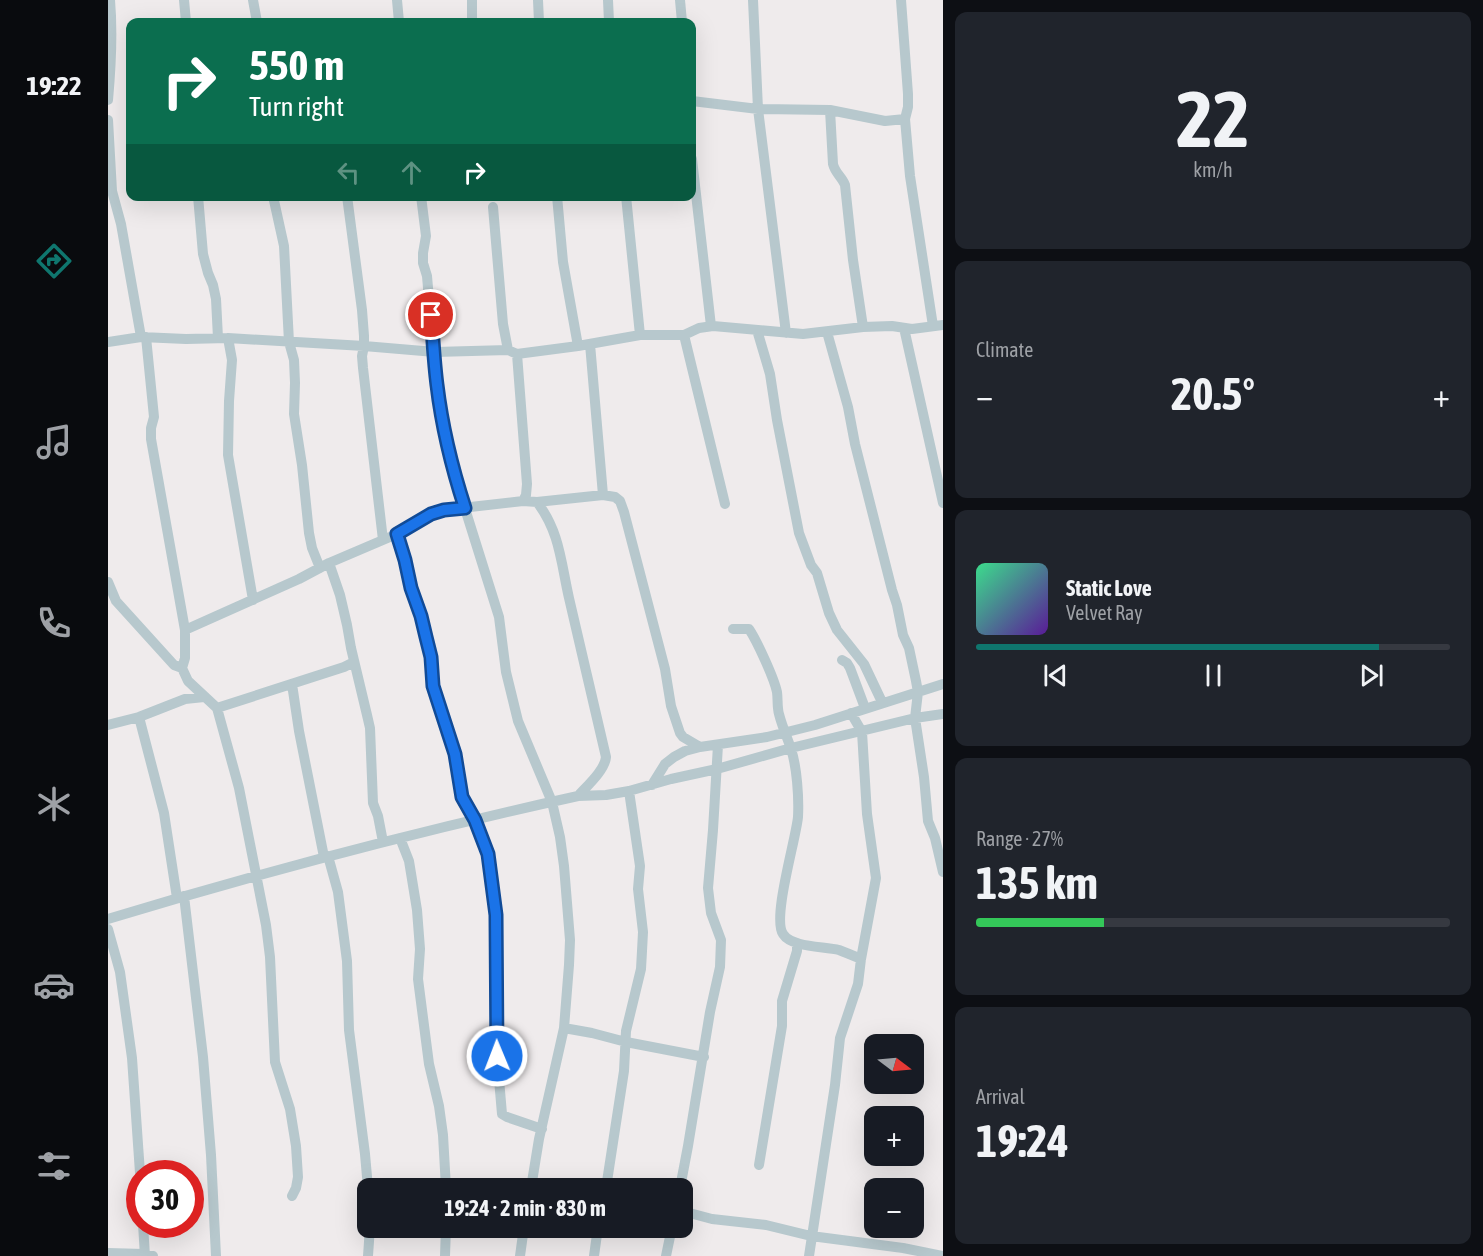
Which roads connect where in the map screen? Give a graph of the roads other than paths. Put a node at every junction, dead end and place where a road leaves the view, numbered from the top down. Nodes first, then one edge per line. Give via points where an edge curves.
1 (110, 0) edge
2 (184, 0) edge
3 (253, 0) edge
4 (397, 0) edge
5 (472, 0) edge
6 (538, 0) edge
7 (608, 0) edge
8 (680, 0) edge
9 (753, 0) edge
10 (901, 0) edge
11 (186, 18) edge
12 (256, 18) edge
13 (399, 18) edge
14 (472, 18) edge
15 (540, 18) edge
16 (609, 18) edge
17 (682, 18) edge
18 (108, 100) edge
19 (696, 101) edge
20 (758, 109) junction
21 (830, 110) junction
22 (905, 119) junction
23 (108, 120) edge
24 (696, 194) edge
25 (198, 201) edge
26 (274, 201) edge
27 (348, 201) edge
28 (422, 201) edge
29 (557, 201) edge
30 (627, 201) edge
31 (493, 207) dead end
32 (711, 326) junction
33 (938, 326) edge
34 (863, 327) junction
35 (904, 328) junction
36 (757, 330) junction
37 (827, 332) junction
38 (786, 333) junction
39 (640, 335) junction
40 (684, 335) junction
41 (144, 337) junction
42 (223, 338) junction
43 (108, 342) edge
44 (290, 342) junction
45 (584, 345) junction
46 (364, 346) junction
47 (435, 352) junction
48 (512, 352) junction
49 (603, 495) junction
50 (523, 501) junction
51 (537, 502) junction
52 (943, 503) edge
53 (725, 504) dead end
54 (465, 508) junction
55 (397, 534) junction
56 (383, 540) junction
57 (324, 565) junction
58 (108, 585) edge
59 (253, 600) junction
60 (733, 629) dead end
61 (185, 630) junction
62 (842, 660) dead end
63 (354, 662) junction
64 (182, 668) junction
65 (189, 681) junction
66 (292, 684) junction
67 (943, 684) edge
68 (918, 692) junction
69 (204, 697) junction
70 (185, 699) junction
71 (882, 702) junction
72 (217, 708) junction
73 (865, 708) junction
74 (851, 713) junction
75 (943, 714) edge
76 (140, 717) junction
77 (915, 718) junction
78 (108, 725) edge
79 (862, 732) junction
80 (784, 733) junction
81 (718, 745) junction
82 (700, 747) junction
83 (791, 748) junction
84 (717, 769) junction
85 (652, 785) junction
86 (629, 791) junction
87 (578, 796) junction
88 (552, 802) junction
89 (475, 820) junction
90 (399, 838) junction
91 (383, 842) junction
92 (326, 857) junction
93 (943, 872) edge
94 (257, 876) junction
95 (181, 897) junction
96 (108, 919) edge
97 (108, 929) edge
98 (797, 943) junction
99 (861, 959) junction
100 (564, 1028) junction
101 (626, 1042) junction
102 (704, 1057) junction
103 (542, 1129) junction
104 (139, 1160) edge
105 (759, 1165) dead end
106 (367, 1178) edge
107 (445, 1178) edge
108 (533, 1178) edge
109 (608, 1178) edge
110 (682, 1178) edge
111 (292, 1196) dead end
112 (693, 1214) edge
113 (812, 1236) junction
114 (145, 1238) edge
115 (369, 1238) edge
116 (446, 1238) edge
117 (522, 1238) edge
118 (596, 1238) edge
119 (670, 1238) edge
120 (108, 1252) edge
121 (147, 1255) edge
122 (216, 1256) edge
123 (368, 1256) edge
124 (445, 1256) edge
125 (520, 1256) edge
126 (594, 1256) edge
127 (666, 1256) edge
128 (809, 1256) edge
129 (943, 1256) edge

1 - 18 street
2 - 11 street
3 - 12 street
4 - 13 street
5 - 14 street
6 - 15 street
7 - 16 street
8 - 17 street
9 - 20 street
10 - 22 street via 908,94
19 - 20 street
20 - 21 street
20 - 38 street
21 - 22 street via 875,120
21 - 34 street via 834,164 845,185
22 - 33 street via 910,176
23 - 41 street via 112,191
24 - 32 street
25 - 42 street via 203,254
26 - 44 street via 284,246
27 - 46 street
28 - 47 street via 426,236 423,263
29 - 45 street via 563,262
30 - 39 street
31 - 48 street via 503,324
32 - 36 street
32 - 40 street
33 - 35 street
34 - 35 street
34 - 37 street
35 - 52 street
36 - 38 street
36 - 71 street via 770,374 799,532 837,630 864,663
37 - 38 street
37 - 68 street
39 - 40 street
39 - 45 street
40 - 53 street
41 - 42 street
41 - 43 street
41 - 61 street via 154,417 151,439
42 - 44 street
42 - 59 street via 232,360 228,455
44 - 46 street
44 - 57 street via 294,414 309,533 312,548
45 - 48 street
45 - 49 street
46 - 47 street
46 - 56 street via 363,368
47 - 48 street
47 - 54 street via 436,382 451,464
48 - 50 street via 526,484
49 - 51 street
49 - 82 street via 615,496 620,501 663,657 671,706 680,733
50 - 51 street
50 - 54 street
51 - 87 street via 555,533 606,757 602,768
54 - 55 street via 431,514
54 - 88 street via 499,617 518,721
55 - 56 street
55 - 89 street via 431,657 433,686 455,754 462,797
56 - 57 street
57 - 59 street
57 - 63 street via 340,595
58 - 64 street via 116,601 174,665
59 - 61 street
60 - 80 street via 749,629 752,633 777,691
61 - 64 street
62 - 73 street via 850,668
63 - 66 street
63 - 91 street via 367,715 373,803
64 - 65 street
65 - 69 street
65 - 70 street
66 - 72 street
66 - 92 street
67 - 68 street
68 - 71 street
68 - 77 street
69 - 70 street
69 - 72 street
70 - 76 street
71 - 73 street
72 - 94 street
73 - 74 street
74 - 79 street
74 - 80 street
75 - 77 street
76 - 78 street
76 - 95 street
77 - 79 street
77 - 93 street via 928,821
79 - 83 street
79 - 99 street via 876,878
80 - 81 street
80 - 83 street
81 - 82 street
81 - 84 street
82 - 85 street via 674,757
83 - 84 street
83 - 98 street via 798,819 781,924 782,933
84 - 85 street
84 - 102 street via 708,888 721,952
85 - 86 street
86 - 87 street
86 - 101 street via 640,866 638,889 643,932
87 - 88 street
88 - 89 street
88 - 100 street via 560,837 570,940
89 - 90 street
89 - 103 street via 488,854 496,915 497,1056 502,1114
90 - 91 street
90 - 107 street via 409,861 417,910 418,978 429,1064 441,1115
91 - 92 street
92 - 94 street
92 - 106 street via 338,892 347,961 349,1030
94 - 95 street
94 - 111 street via 270,957 276,1062 290,1110 297,1155 298,1177
95 - 96 street
95 - 122 street via 203,1057
97 - 104 street via 120,972 132,1058
98 - 99 street via 839,950
98 - 105 street via 782,1001 782,1026
99 - 113 street via 858,984 840,1038
100 - 101 street
100 - 103 street
101 - 102 street
101 - 109 street
102 - 110 street
103 - 108 street
112 - 113 street
113 - 128 street
113 - 129 street
114 - 121 street
115 - 123 street
116 - 124 street
117 - 125 street
118 - 126 street
119 - 127 street
120 - 121 street

